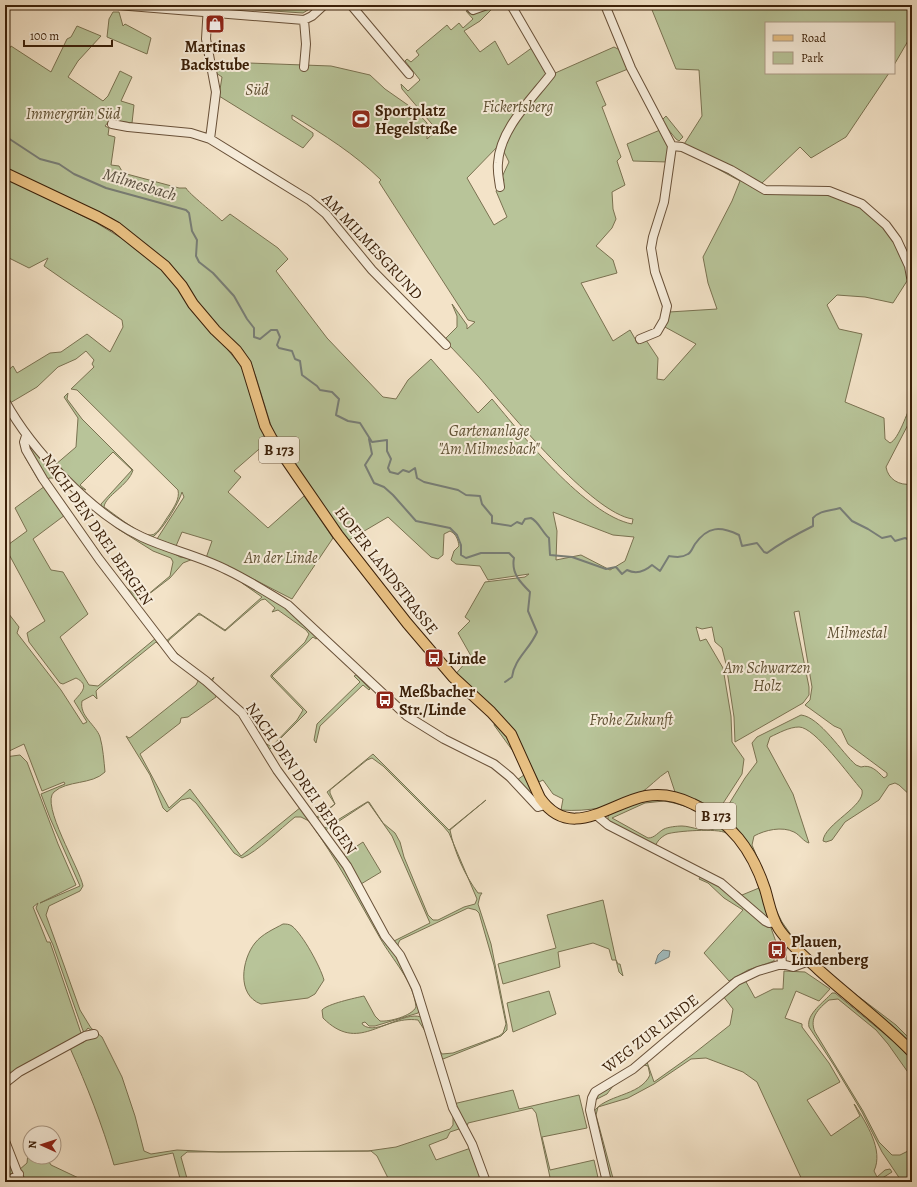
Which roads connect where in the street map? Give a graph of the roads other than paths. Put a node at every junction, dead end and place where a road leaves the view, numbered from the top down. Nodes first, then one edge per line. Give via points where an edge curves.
1 (117, 5) edge
2 (324, 5) edge
3 (351, 5) edge
4 (486, 5) edge
5 (511, 5) edge
6 (605, 5) edge
7 (470, 7) edge
8 (208, 9) edge
9 (304, 20) junction
10 (304, 67) dead end
11 (409, 74) dead end
12 (112, 124) dead end
13 (210, 139) junction
14 (672, 146) junction
15 (5, 173) edge
16 (500, 188) dead end
17 (911, 277) dead end
18 (640, 339) dead end
19 (446, 345) dead end
20 (5, 401) edge
21 (26, 436) junction
22 (545, 804) junction
23 (596, 815) junction
24 (775, 922) junction
25 (786, 939) junction
26 (809, 962) junction
27 (782, 964) junction
28 (94, 1034) dead end
29 (912, 1052) edge
30 (5, 1083) edge
31 (5, 1141) edge
32 (20, 1178) edge
33 (7, 1182) edge
34 (486, 1182) edge
35 (607, 1182) edge

1 - 8 street
2 - 9 street
3 - 11 street
4 - 7 street via 477,10
5 - 16 street via 550,74 506,136 498,162
6 - 14 street via 636,79
8 - 9 street
8 - 13 street via 207,44 216,92
9 - 10 street
12 - 13 street, AM MILMESGRUND via 191,133
13 - 19 street, AM MILMESGRUND via 316,205 372,270
14 - 17 street via 682,147 731,170 765,190 830,191 862,204 886,225 897,240 909,266
14 - 18 street via 664,202 651,248 655,272 667,306 664,320 657,332
15 - 22 main road, HOFER LANDSTRASSE / B 173 via 116,227 165,266 193,304 246,364 265,426 338,535 453,677 511,734
20 - 21 street
21 - 22 street via 76,488 112,518 141,537 227,569 288,605 407,716 444,739 494,764 538,807
21 - 34 street, NACH DEN DREI BERGEN via 26,450 43,479 99,559 174,657 242,713 277,770 347,866 414,983 453,1108 472,1144
22 - 23 main road, HOFER LANDSTRASSE / B 173 via 555,814 566,818 580,819
23 - 24 street via 608,825 721,883 765,921
23 - 24 main road, HOFER LANDSTRASSE / B 173 via 640,798 659,795 681,798 708,811 728,826 746,847 760,874
24 - 25 main road, HOFER LANDSTRASSE / B 173
25 - 26 main road, HOFER LANDSTRASSE / B 173
25 - 27 street via 781,951
26 - 27 street, WEG ZUR LINDE via 793,967
26 - 29 main road, HOFER LANDSTRASSE / B 173 via 885,1025
27 - 35 street, WEG ZUR LINDE via 737,980 629,1072 595,1092 590,1110
28 - 30 street via 85,1036 19,1072
31 - 32 street
32 - 33 street

